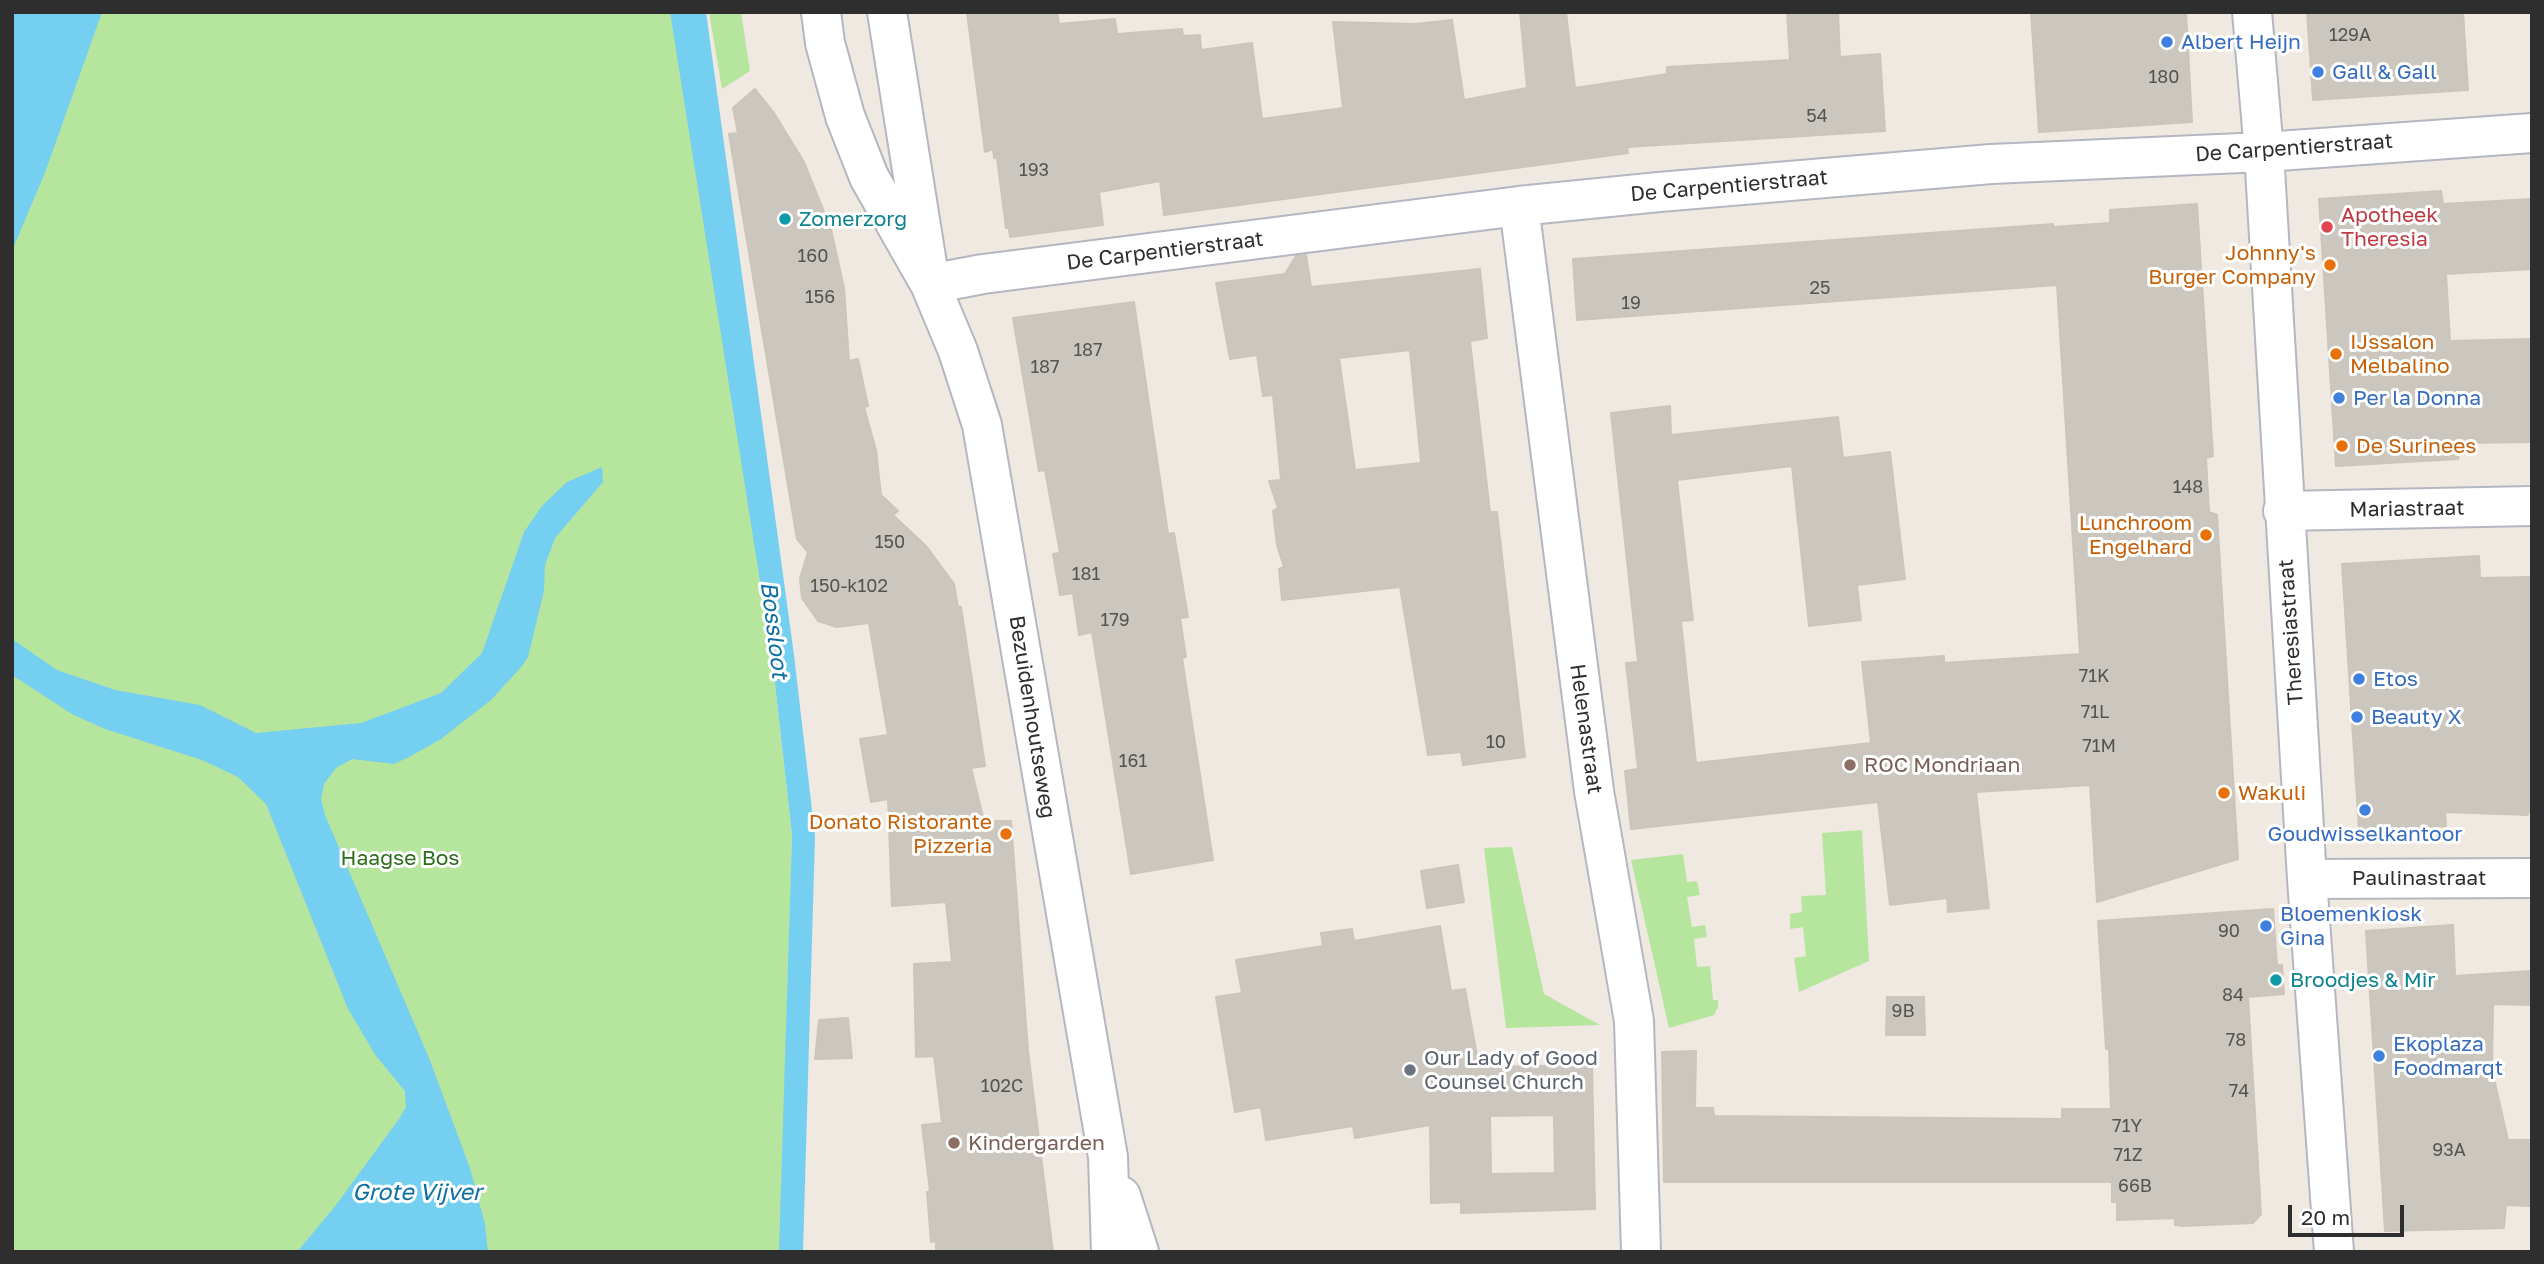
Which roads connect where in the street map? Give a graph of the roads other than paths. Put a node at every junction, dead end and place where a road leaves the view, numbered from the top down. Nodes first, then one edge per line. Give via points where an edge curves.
1 (821, 12) edge
2 (887, 12) edge
3 (2252, 12) edge
4 (2532, 133) edge
5 (2264, 152) junction
6 (1519, 206) junction
7 (930, 284) junction
8 (2532, 506) edge
9 (2283, 510) junction
10 (2532, 878) edge
11 (2307, 879) junction
12 (1108, 1157) junction
13 (1111, 1252) edge
14 (1139, 1252) edge
15 (1641, 1252) edge
16 (2334, 1252) edge

1 - 7 street, Bezuidenhoutseweg via 845,116 869,177
2 - 7 street, Bezuidenhoutseweg
3 - 5 street, Theresiastraat
4 - 5 street, De Carpentierstraat
5 - 6 street, De Carpentierstraat via 1991,164
5 - 9 street, Theresiastraat
6 - 7 street, De Carpentierstraat
6 - 15 street, Helenastraat via 1594,791 1634,1021
7 - 12 street, Bezuidenhoutseweg via 982,425
8 - 9 street, Mariastraat
9 - 11 street, Theresiastraat
10 - 11 street, Paulinastraat
11 - 16 street, Theresiastraat
12 - 13 street, Bezuidenhoutseweg
12 - 14 street, Bezuidenhoutseweg

